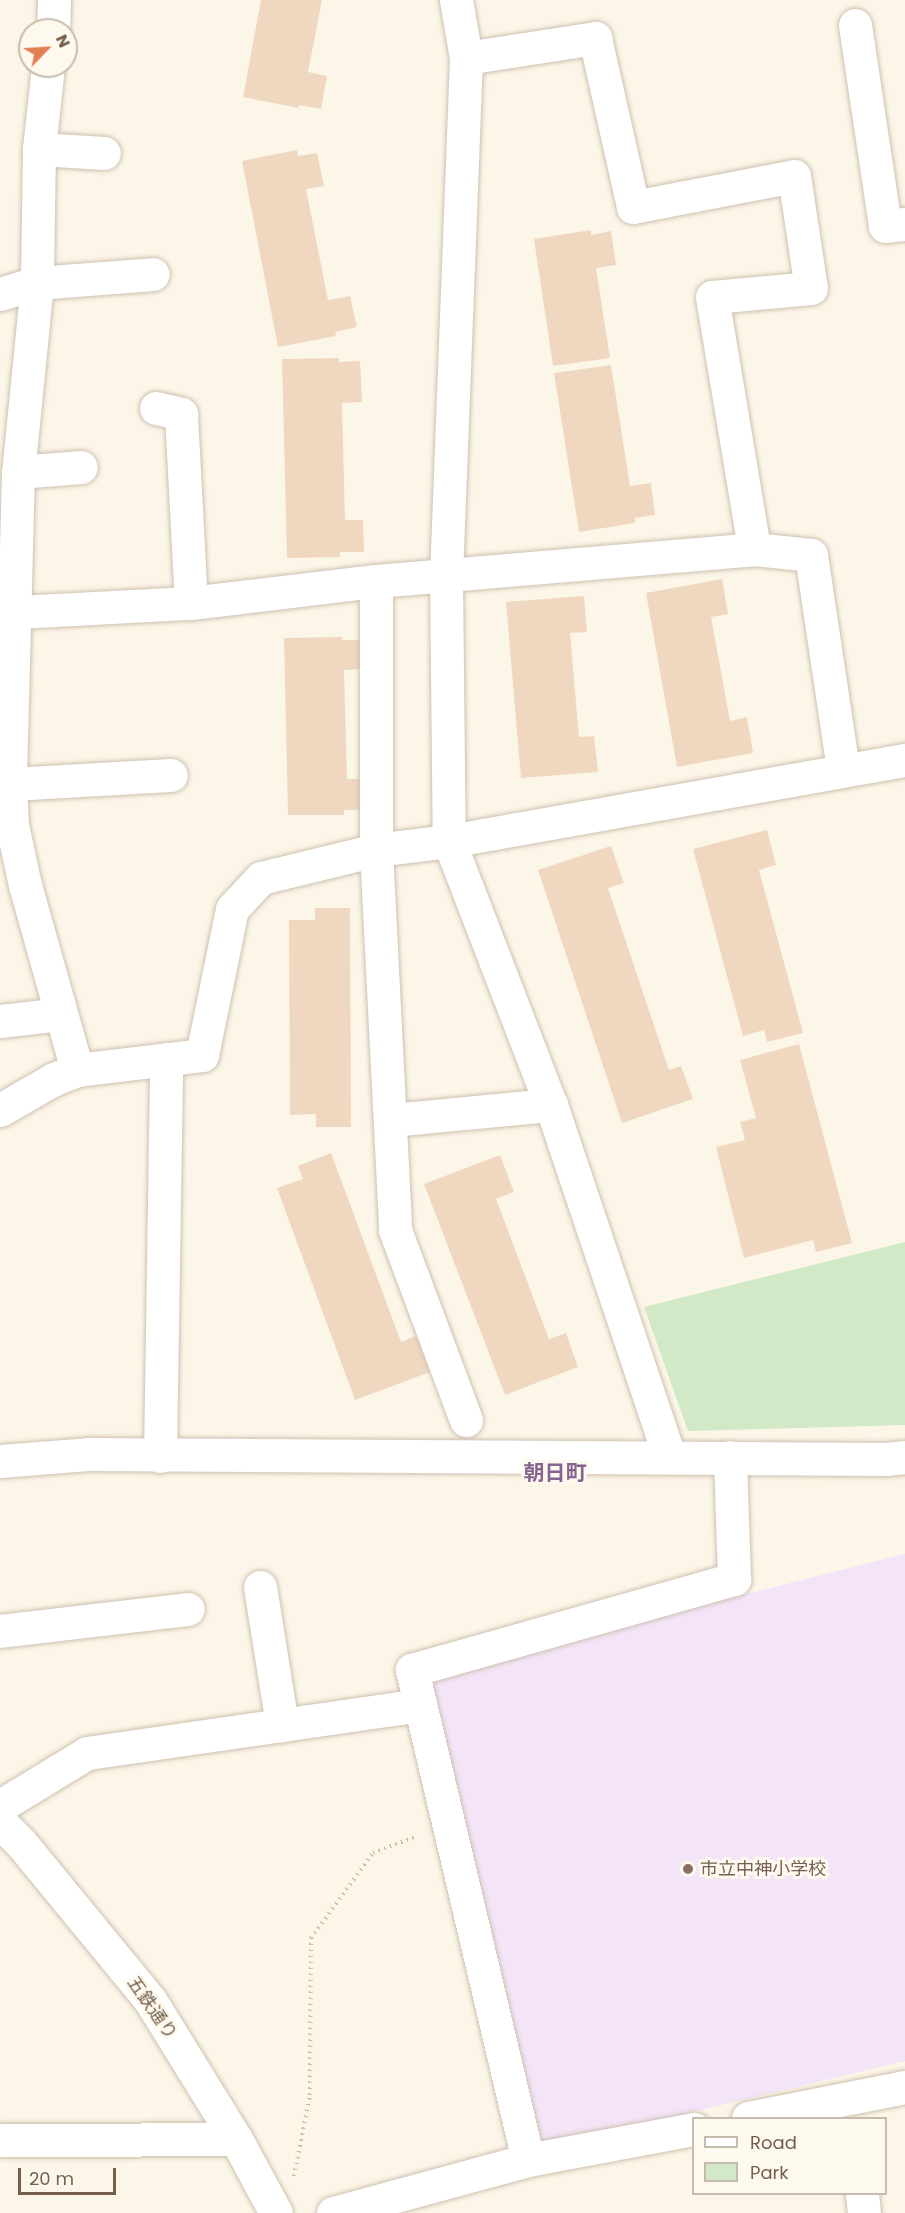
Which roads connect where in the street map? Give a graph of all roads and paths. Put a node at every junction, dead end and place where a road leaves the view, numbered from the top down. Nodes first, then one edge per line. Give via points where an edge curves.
1 (54, 0) edge
2 (456, 0) edge
3 (53, 18) edge
4 (855, 25) dead end
5 (466, 58) junction
6 (47, 78) edge
7 (39, 149) junction
8 (104, 153) dead end
9 (905, 224) edge
10 (153, 274) dead end
11 (37, 283) junction
12 (0, 294) edge
13 (156, 408) dead end
14 (81, 467) dead end
15 (18, 472) junction
16 (754, 549) junction
17 (446, 576) junction
18 (376, 581) junction
19 (191, 603) junction
20 (17, 612) junction
21 (7, 685) edge
22 (905, 760) edge
23 (843, 770) junction
24 (171, 775) dead end
25 (10, 784) junction
26 (449, 841) junction
27 (376, 850) junction
28 (61, 1014) junction
29 (0, 1021) edge
30 (166, 1059) junction
31 (77, 1070) junction
32 (551, 1105) junction
33 (0, 1110) edge
34 (391, 1120) junction
35 (466, 1420) dead end
36 (160, 1456) junction
37 (669, 1456) junction
38 (905, 1456) edge
39 (730, 1457) junction
40 (0, 1461) edge
41 (260, 1587) dead end
42 (188, 1609) dead end
43 (0, 1631) edge
44 (421, 1705) junction
45 (282, 1725) junction
46 (0, 1806) edge
47 (0, 1822) edge
48 (448, 1823) junction
49 (905, 2087) edge
50 (851, 2109) edge
51 (759, 2117) edge
52 (692, 2129) edge
53 (236, 2139) junction
54 (0, 2140) edge
55 (528, 2160) junction
56 (293, 2178) dead end
57 (862, 2195) edge
58 (276, 2213) edge
59 (333, 2213) edge
60 (864, 2213) edge

1 - 3 street
2 - 5 street
4 - 9 street via 885,226
5 - 16 street via 595,38 633,207 794,176 811,288 712,297
5 - 17 street
6 - 7 street
7 - 8 street
7 - 11 street
10 - 11 street
11 - 12 street
11 - 15 street
13 - 19 street via 181,414
14 - 15 street
15 - 20 street
16 - 17 street
16 - 23 street via 811,555
17 - 18 street
17 - 26 street
18 - 19 street
18 - 27 street
19 - 20 street
20 - 21 street
21 - 25 street
22 - 23 street
23 - 26 street
24 - 25 street
25 - 28 street via 12,825 25,885
26 - 27 street
26 - 32 street
27 - 30 street via 261,878 232,909 202,1055
27 - 34 street
28 - 29 street
28 - 31 street
30 - 31 street
30 - 36 street
31 - 33 street
32 - 34 street
32 - 37 street
34 - 35 street via 395,1230
36 - 37 street
36 - 40 street via 88,1454
37 - 39 street
38 - 39 street
39 - 44 street via 734,1579 412,1670
41 - 45 street
42 - 43 street
44 - 45 street
44 - 48 street
45 - 46 street via 87,1753
47 - 53 street, 五鉄通り via 150,2000
48 - 55 street
48 - 56 path via 373,1853 311,1938 310,2096
49 - 50 street
50 - 51 street
52 - 55 street
53 - 54 street
53 - 58 street, 五鉄通り
55 - 59 street
57 - 60 street

